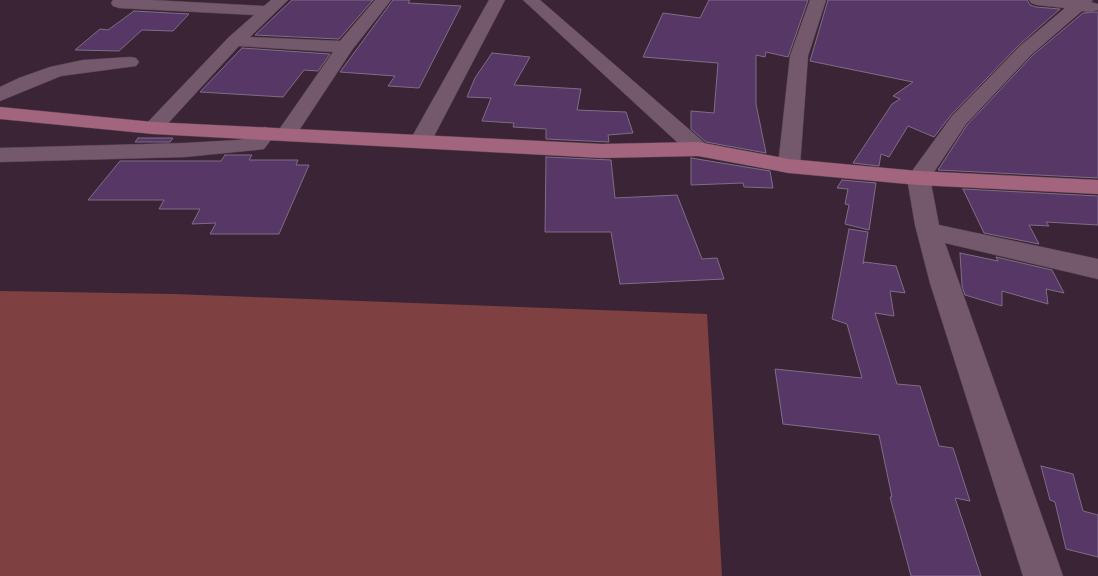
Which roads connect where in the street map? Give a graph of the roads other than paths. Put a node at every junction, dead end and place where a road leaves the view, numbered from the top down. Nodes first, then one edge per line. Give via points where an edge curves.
1 (382, 0) edge
2 (497, 0) edge
3 (531, 0) edge
4 (818, 0) edge
5 (1036, 0) edge
6 (119, 3) dead end
7 (1088, 4) edge
8 (273, 6) edge
9 (235, 41) junction
10 (345, 47) junction
11 (130, 62) dead end
12 (0, 95) edge
13 (0, 113) edge
14 (153, 128) junction
15 (265, 133) junction
16 (287, 134) junction
17 (420, 142) junction
18 (698, 149) junction
19 (0, 155) edge
20 (789, 166) junction
21 (918, 178) junction
22 (1098, 187) edge
23 (929, 232) junction
24 (1098, 269) edge
25 (1043, 576) edge

1 - 10 street
2 - 17 street
3 - 18 street
4 - 20 street via 799,56
5 - 7 street
6 - 8 street
7 - 21 street via 1026,50 960,120
8 - 9 street
9 - 10 street
9 - 14 street
10 - 16 street
11 - 12 street via 57,71
13 - 14 main road
14 - 15 main road
15 - 16 main road
15 - 19 street via 256,144 238,146
16 - 17 main road
17 - 18 main road via 602,152
18 - 20 main road
20 - 21 main road
21 - 22 main road
21 - 23 street
23 - 24 street
23 - 25 street

